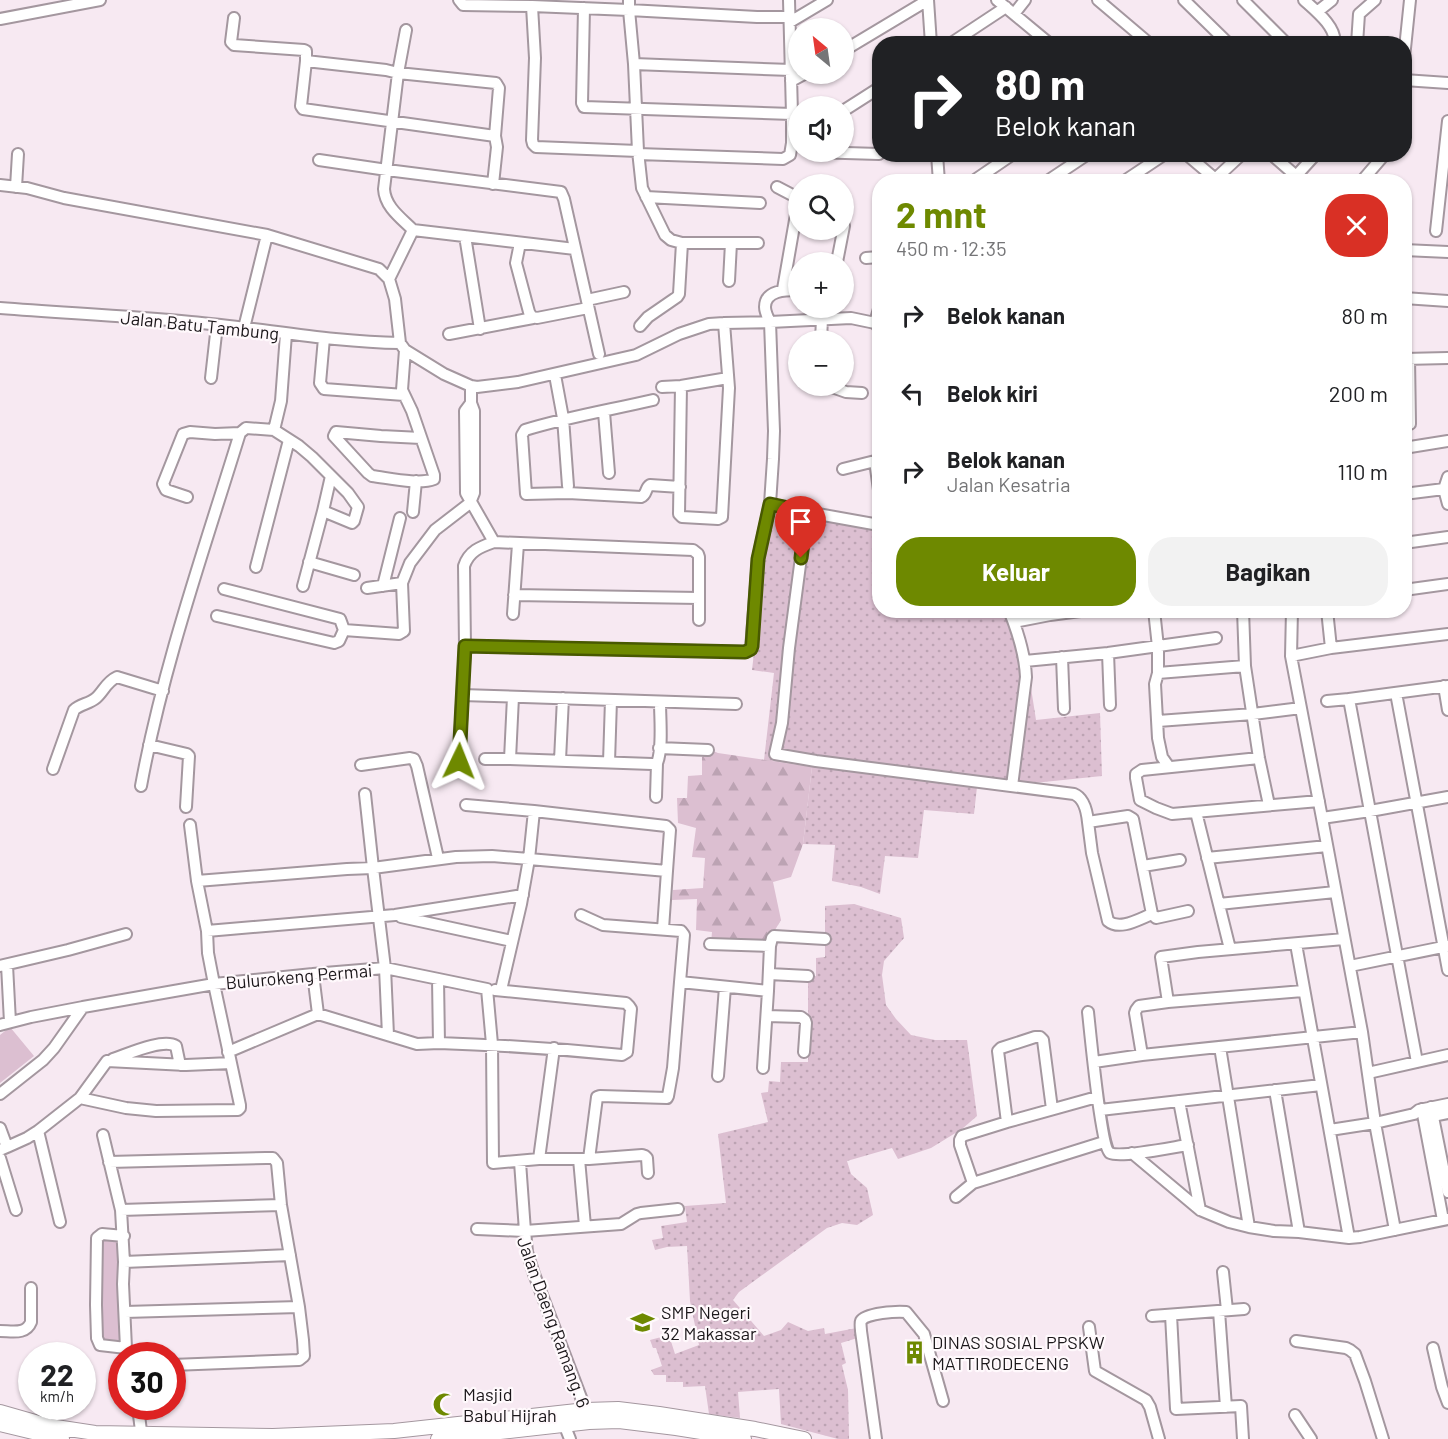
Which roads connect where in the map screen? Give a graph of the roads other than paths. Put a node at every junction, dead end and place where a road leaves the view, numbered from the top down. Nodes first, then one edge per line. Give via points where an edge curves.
1 (100, 0) edge
2 (459, 0) edge
3 (789, 0) edge
4 (827, 0) edge
5 (928, 0) edge
6 (1025, 0) edge
7 (1098, 0) edge
8 (1184, 0) edge
9 (1243, 0) edge
10 (1304, 0) edge
11 (1332, 0) edge
12 (1375, 0) edge
13 (1410, 0) edge
14 (629, 5) edge
15 (532, 6) junction
16 (1006, 7) edge
17 (584, 8) junction
18 (1317, 12) junction
19 (234, 18) dead end
20 (790, 18) edge
21 (794, 18) edge
22 (0, 19) edge
23 (788, 20) edge
24 (406, 30) dead end
25 (930, 36) edge
26 (962, 36) edge
27 (1040, 36) edge
28 (1141, 36) edge
29 (1221, 36) edge
30 (1279, 36) edge
31 (1335, 36) edge
32 (1358, 36) edge
33 (1406, 36) edge
34 (854, 44) edge
35 (306, 61) junction
36 (634, 64) junction
37 (398, 73) junction
38 (788, 76) edge
39 (1412, 80) edge
40 (1448, 82) edge
41 (872, 92) edge
42 (854, 104) edge
43 (636, 110) junction
44 (788, 114) edge
45 (392, 121) junction
46 (1448, 121) edge
47 (495, 136) junction
48 (638, 152) junction
49 (854, 153) edge
50 (18, 154) dead end
51 (872, 154) edge
52 (788, 157) edge
53 (319, 160) dead end
54 (1001, 162) edge
55 (1076, 162) edge
56 (1153, 162) edge
57 (1195, 162) edge
58 (1234, 162) edge
59 (1280, 162) edge
60 (1377, 162) edge
61 (387, 170) junction
62 (984, 174) edge
63 (1058, 174) edge
64 (1135, 174) edge
65 (1208, 174) edge
66 (1223, 174) edge
67 (1293, 174) edge
68 (1368, 174) edge
69 (493, 183) junction
70 (0, 185) edge
71 (16, 187) junction
72 (777, 187) dead end
73 (788, 193) edge
74 (646, 197) junction
75 (760, 203) dead end
76 (1448, 218) edge
77 (413, 230) junction
78 (267, 235) junction
79 (465, 236) junction
80 (792, 240) edge
81 (520, 243) junction
82 (682, 243) junction
83 (731, 243) junction
84 (758, 243) dead end
85 (575, 249) junction
86 (1412, 250) edge
87 (1448, 252) edge
88 (866, 258) dead end
89 (872, 258) edge
90 (389, 279) junction
91 (729, 281) dead end
92 (783, 290) junction
93 (788, 290) edge
94 (624, 292) dead end
95 (1412, 299) edge
96 (1448, 301) edge
97 (588, 304) junction
98 (0, 308) edge
99 (533, 318) junction
100 (822, 319) junction
101 (724, 322) junction
102 (770, 322) junction
103 (872, 324) edge
104 (217, 325) junction
105 (640, 326) dead end
106 (244, 328) junction
107 (480, 329) junction
108 (821, 330) edge
109 (286, 334) junction
110 (449, 334) dead end
111 (324, 338) junction
112 (403, 347) junction
113 (599, 354) dead end
114 (1412, 358) edge
115 (1448, 358) edge
116 (555, 375) junction
117 (211, 378) dead end
118 (728, 378) junction
119 (471, 386) junction
120 (681, 386) junction
121 (662, 387) dead end
122 (854, 392) edge
123 (862, 393) dead end
124 (404, 395) junction
125 (653, 400) dead end
126 (604, 412) junction
127 (563, 418) junction
128 (274, 430) junction
129 (240, 434) junction
130 (421, 438) junction
131 (289, 440) junction
132 (1448, 441) edge
133 (1412, 447) edge
134 (872, 462) edge
135 (843, 469) dead end
136 (609, 473) dead end
137 (331, 476) junction
138 (1448, 477) edge
139 (416, 481) junction
140 (568, 486) dead end
141 (680, 487) junction
142 (1444, 489) junction
143 (1412, 493) edge
144 (187, 497) dead end
145 (470, 502) junction
146 (770, 504) junction
147 (1448, 504) edge
148 (322, 511) junction
149 (413, 512) dead end
150 (807, 512) junction
151 (400, 518) dead end
152 (872, 524) edge
153 (1448, 537) edge
154 (494, 542) junction
155 (1412, 542) edge
156 (518, 544) junction
157 (309, 562) junction
158 (256, 567) dead end
159 (354, 575) dead end
160 (402, 583) junction
161 (1448, 584) edge
162 (303, 585) dead end
163 (383, 586) junction
164 (367, 588) dead end
165 (1412, 589) edge
166 (224, 590) dead end
167 (514, 595) junction
168 (699, 598) junction
169 (513, 614) dead end
170 (217, 616) dead end
171 (1012, 618) edge
172 (1035, 618) edge
173 (1155, 618) edge
174 (1243, 618) edge
175 (1292, 618) edge
176 (1328, 618) edge
177 (699, 620) dead end
178 (1014, 622) junction
179 (344, 630) junction
180 (1448, 634) edge
181 (1216, 639) dead end
182 (1158, 645) junction
183 (465, 646) junction
184 (1332, 648) junction
185 (1108, 653) junction
186 (1291, 656) junction
187 (1062, 657) junction
188 (1025, 661) junction
189 (1245, 666) junction
190 (1158, 673) junction
191 (1446, 686) edge
192 (163, 690) junction
193 (1396, 693) junction
194 (462, 695) junction
195 (513, 697) junction
196 (563, 698) junction
197 (1349, 699) junction
198 (611, 700) junction
199 (1327, 701) dead end
200 (660, 702) junction
201 (736, 704) dead end
202 (1110, 705) dead end
203 (1301, 708) junction
204 (1064, 709) dead end
205 (1448, 710) edge
206 (1253, 714) junction
207 (1158, 721) junction
208 (149, 745) junction
209 (659, 748) junction
210 (708, 750) dead end
211 (1259, 758) junction
212 (485, 759) dead end
213 (510, 759) junction
214 (560, 760) junction
215 (459, 761) dead end
216 (609, 762) junction
217 (657, 763) junction
218 (361, 765) dead end
219 (1169, 767) junction
220 (53, 768) dead end
221 (141, 786) dead end
222 (1012, 786) junction
223 (365, 794) dead end
224 (1448, 797) edge
225 (657, 798) dead end
226 (1319, 801) junction
227 (1417, 803) junction
228 (466, 805) dead end
229 (1269, 805) junction
230 (186, 807) dead end
231 (534, 811) junction
232 (1370, 811) junction
233 (1196, 812) junction
234 (1322, 818) junction
235 (1088, 822) junction
236 (190, 825) dead end
237 (1327, 846) junction
238 (438, 858) junction
239 (1207, 858) junction
240 (529, 859) junction
241 (1179, 860) dead end
242 (1143, 866) junction
243 (373, 868) junction
244 (667, 871) junction
245 (197, 881) junction
246 (1335, 892) junction
247 (523, 895) junction
248 (1219, 904) junction
249 (1188, 911) dead end
250 (1152, 914) junction
251 (395, 915) junction
252 (581, 915) dead end
253 (378, 917) junction
254 (663, 929) junction
255 (207, 931) junction
256 (126, 934) dead end
257 (825, 939) dead end
258 (1344, 939) junction
259 (512, 941) junction
260 (710, 944) dead end
261 (1296, 944) junction
262 (770, 946) junction
263 (1446, 946) edge
264 (1230, 949) junction
265 (1397, 957) junction
266 (4, 965) edge
267 (1350, 966) junction
268 (385, 968) junction
269 (1448, 970) edge
270 (313, 974) junction
271 (769, 974) junction
272 (808, 976) dead end
273 (438, 979) junction
274 (680, 982) junction
275 (214, 984) junction
276 (725, 987) junction
277 (487, 989) junction
278 (501, 990) junction
279 (768, 991) junction
280 (1304, 992) junction
281 (1168, 1002) junction
282 (83, 1007) junction
283 (1088, 1012) dead end
284 (318, 1014) junction
285 (766, 1016) junction
286 (5, 1023) edge
287 (1362, 1032) junction
288 (388, 1035) junction
289 (1312, 1038) junction
290 (439, 1043) junction
291 (492, 1044) junction
292 (1220, 1047) junction
293 (554, 1048) junction
294 (804, 1052) dead end
295 (1142, 1054) junction
296 (1448, 1055) edge
297 (230, 1058) junction
298 (107, 1061) junction
299 (1094, 1062) junction
300 (1418, 1062) junction
301 (180, 1065) junction
302 (763, 1068) dead end
303 (1368, 1073) junction
304 (718, 1076) dead end
305 (1321, 1085) junction
306 (1275, 1090) junction
307 (0, 1094) edge
308 (1227, 1096) junction
309 (1097, 1097) junction
310 (80, 1098) junction
311 (1179, 1101) junction
312 (1448, 1104) edge
313 (1052, 1109) junction
314 (1100, 1110) junction
315 (1425, 1113) junction
316 (1448, 1113) edge
317 (1007, 1122) junction
318 (1375, 1123) junction
319 (0, 1128) edge
320 (1330, 1130) junction
321 (38, 1131) junction
322 (103, 1135) dead end
323 (1104, 1142) junction
324 (1188, 1145) junction
325 (3, 1149) edge
326 (1132, 1153) junction
327 (0, 1158) edge
328 (539, 1159) junction
329 (584, 1159) junction
330 (110, 1162) junction
331 (520, 1162) junction
332 (1446, 1171) edge
333 (648, 1173) dead end
334 (973, 1183) junction
335 (1448, 1192) edge
336 (956, 1197) dead end
337 (281, 1205) junction
338 (678, 1209) dead end
339 (16, 1210) dead end
340 (121, 1210) junction
341 (1200, 1210) junction
342 (1446, 1220) edge
343 (60, 1222) dead end
344 (585, 1226) junction
345 (1249, 1227) junction
346 (477, 1229) dead end
347 (525, 1230) junction
348 (1395, 1230) junction
349 (1299, 1232) junction
350 (124, 1236) junction
351 (1349, 1238) junction
352 (290, 1255) junction
353 (124, 1262) junction
354 (1223, 1272) dead end
355 (31, 1288) dead end
356 (299, 1307) junction
357 (1244, 1309) dead end
358 (1223, 1311) junction
359 (125, 1312) junction
360 (1171, 1315) junction
361 (1152, 1316) dead end
362 (1089, 1327) dead end
363 (0, 1331) edge
364 (1296, 1341) dead end
365 (126, 1342) edge
366 (108, 1347) edge
367 (1433, 1348) dead end
368 (186, 1364) edge
369 (943, 1401) dead end
370 (1448, 1403) edge
371 (1226, 1407) junction
372 (0, 1412) edge
373 (588, 1416) junction
374 (1295, 1416) dead end
375 (562, 1419) junction
376 (140, 1420) edge
377 (0, 1424) edge
378 (503, 1426) junction
379 (711, 1428) junction
380 (48, 1434) edge
381 (23, 1435) edge
382 (394, 1435) edge
383 (320, 1436) edge
384 (142, 1437) edge
385 (208, 1437) edge
386 (797, 1438) edge
387 (62, 1439) edge
388 (438, 1439) edge
389 (570, 1439) edge
390 (744, 1439) edge
391 (876, 1439) edge
392 (1159, 1439) edge
393 (1243, 1439) edge
394 (1311, 1439) edge
395 (1383, 1439) edge

1 - 22 street
2 - 15 street via 463,4
3 - 20 street
4 - 21 street
5 - 25 street
5 - 34 street
6 - 16 street
7 - 28 street
8 - 29 street
9 - 30 street
10 - 18 street
11 - 18 street
12 - 32 street via 1359,14
13 - 33 street
14 - 17 street
14 - 23 street
14 - 36 street
15 - 17 street
15 - 48 street via 533,144
16 - 26 street
16 - 27 street
17 - 43 street via 583,106
18 - 31 street
19 - 35 street via 234,45 304,50
24 - 37 street
35 - 37 street
35 - 45 street via 303,109
36 - 38 street
36 - 43 street
37 - 45 street
37 - 47 street via 496,83 499,88
39 - 40 street
41 - 42 street
43 - 44 street
43 - 48 street
45 - 47 street
45 - 61 street
46 - 76 street via 1436,228
47 - 69 street
48 - 52 street
48 - 74 street
49 - 51 street
50 - 71 street
53 - 61 street
54 - 62 street
55 - 63 street
56 - 64 street
57 - 65 street
58 - 66 street
59 - 67 street
60 - 68 street
61 - 69 street
61 - 77 street via 387,203
69 - 85 street via 561,192
70 - 71 street
71 - 78 street
72 - 73 street
74 - 75 street
74 - 82 street via 665,235
77 - 79 street
77 - 90 street
78 - 90 street via 373,266
78 - 106 street
79 - 81 street
79 - 107 street
80 - 92 street
81 - 85 street
81 - 99 street via 516,263
82 - 83 street
82 - 105 street via 679,294
83 - 84 street
83 - 91 street
85 - 97 street
86 - 87 street
88 - 89 street
90 - 112 street
92 - 93 street
92 - 102 street via 766,302
94 - 97 street
95 - 96 street
97 - 99 street
97 - 113 street
98 - 104 street, Jalan Batu Tambung
99 - 107 street
100 - 102 street
100 - 103 street via 851,318
100 - 108 street
101 - 102 street
101 - 116 street via 679,334 636,355
101 - 118 street
102 - 146 street via 774,431
104 - 106 street, Jalan Batu Tambung
104 - 117 street
106 - 109 street, Jalan Batu Tambung
107 - 110 street
109 - 111 street, Jalan Batu Tambung
109 - 128 street via 281,401
111 - 112 street, Jalan Batu Tambung
111 - 124 street via 320,383 324,389
112 - 119 street via 444,374
112 - 124 street
114 - 115 street
116 - 119 street
116 - 127 street
118 - 120 street
118 - 141 street via 722,517 710,520 680,516
119 - 145 street via 474,493
120 - 121 street
120 - 141 street
122 - 123 street
124 - 130 street
125 - 126 street
126 - 127 street
126 - 136 street
127 - 140 street
127 - 141 street via 522,433 526,494 641,497 649,485
128 - 129 street via 246,428
128 - 131 street
129 - 144 street via 183,434 163,484 166,490
129 - 192 street
130 - 139 street via 435,478
130 - 139 street via 334,434 369,474
131 - 137 street
131 - 158 street
132 - 133 street
134 - 135 street
137 - 148 street
137 - 148 street via 358,509 350,523
138 - 142 street
139 - 149 street
142 - 143 street
142 - 147 street
145 - 154 street
145 - 160 street via 430,536
146 - 150 street
146 - 183 street via 758,559 752,646 748,652
148 - 157 street
150 - 152 street
150 - 222 street via 775,754
151 - 163 street
153 - 155 street
154 - 156 street
154 - 183 street via 477,548 464,566
156 - 167 street
156 - 168 street via 693,550 699,557
157 - 159 street
157 - 162 street
160 - 163 street
160 - 179 street via 402,633
161 - 165 street
163 - 164 street
166 - 179 street via 340,618
167 - 168 street
167 - 169 street
168 - 177 street
170 - 179 street via 334,643
171 - 178 street
172 - 178 street
173 - 182 street
174 - 189 street
175 - 186 street
176 - 184 street
178 - 188 street
180 - 184 street
181 - 182 street
182 - 185 street
182 - 190 street
183 - 194 street
184 - 186 street
185 - 187 street
185 - 202 street
186 - 203 street
187 - 188 street
187 - 204 street
188 - 222 street
189 - 190 street
189 - 206 street
190 - 207 street
191 - 193 street
191 - 205 street
192 - 208 street
192 - 220 street via 117,677 109,681 95,699 74,710
193 - 197 street
193 - 227 street
194 - 195 street
194 - 215 street
195 - 196 street
195 - 213 street
196 - 198 street
196 - 214 street
197 - 199 street
197 - 232 street
198 - 200 street
198 - 216 street
200 - 201 street
200 - 209 street
203 - 206 street
203 - 226 street
206 - 207 street
206 - 211 street
207 - 219 street via 1159,749
208 - 221 street
208 - 230 street via 189,756
209 - 210 street
209 - 217 street
211 - 219 street
211 - 229 street
212 - 213 street
213 - 214 street
214 - 216 street
216 - 217 street
217 - 225 street
218 - 238 street via 414,759
219 - 233 street via 1136,774 1140,800 1167,813
222 - 235 street via 1078,795
223 - 243 street, Bulurokeng Permai
224 - 227 street
226 - 229 street
226 - 234 street
227 - 232 street
227 - 263 street
228 - 231 street
229 - 233 street
231 - 240 street
231 - 244 street via 666,826 670,830
232 - 234 street
232 - 265 street
233 - 239 street
234 - 237 street
235 - 242 street via 1132,817
235 - 250 street via 1108,921 1115,926 1124,925
236 - 245 street, Bulurokeng Permai
237 - 239 street
237 - 246 street
238 - 240 street
238 - 243 street
239 - 248 street
240 - 244 street
240 - 247 street
241 - 242 street
242 - 250 street
243 - 245 street
243 - 253 street, Bulurokeng Permai
244 - 254 street
245 - 255 street, Bulurokeng Permai
246 - 248 street
246 - 258 street
247 - 251 street
247 - 259 street
248 - 264 street
249 - 250 street via 1156,918
251 - 253 street
251 - 259 street
252 - 254 street via 603,925
253 - 255 street
253 - 268 street, Bulurokeng Permai
254 - 274 street via 679,930 684,935
255 - 275 street, Bulurokeng Permai
256 - 266 street
257 - 262 street via 774,936
258 - 261 street
258 - 267 street
259 - 278 street
260 - 262 street
261 - 264 street
261 - 280 street
262 - 271 street
263 - 265 street
263 - 269 street
264 - 281 street via 1161,957
265 - 267 street
265 - 300 street
266 - 286 street
267 - 287 street
268 - 270 street, Bulurokeng Permai
268 - 273 street, Bulurokeng Permai
268 - 288 street
270 - 275 street, Bulurokeng Permai
270 - 284 street
271 - 272 street
271 - 279 street
273 - 277 street, Bulurokeng Permai
273 - 290 street
274 - 276 street
274 - 329 street via 668,1096 597,1097
275 - 282 street, Bulurokeng Permai
275 - 297 street, Bulurokeng Permai
276 - 279 street
276 - 304 street
277 - 278 street, Bulurokeng Permai
277 - 291 street
278 - 293 street, Bulurokeng Permai via 626,1003 631,1009 625,1054
279 - 285 street
280 - 281 street
280 - 289 street
281 - 295 street via 1139,1006 1136,1010
282 - 286 street, Bulurokeng Permai
282 - 307 street via 43,1060
283 - 299 street
284 - 288 street
284 - 297 street
285 - 294 street via 805,1020
285 - 302 street
287 - 289 street
287 - 303 street
288 - 290 street via 417,1044
289 - 292 street
289 - 305 street
290 - 291 street
291 - 293 street
291 - 331 street via 493,1163
292 - 295 street
292 - 308 street
293 - 328 street
295 - 299 street
296 - 300 street
297 - 301 street
297 - 310 street, Bulurokeng Permai via 238,1110 156,1111
298 - 301 street
298 - 301 street via 169,1043 176,1046
298 - 310 street
299 - 309 street
300 - 303 street
303 - 318 street
305 - 306 street
305 - 320 street
306 - 308 street
306 - 349 street
308 - 311 street
308 - 345 street
309 - 313 street
309 - 314 street
310 - 321 street
311 - 314 street
311 - 324 street
312 - 315 street
313 - 317 street
313 - 317 street via 1043,1040 1035,1037 998,1050
314 - 323 street
315 - 316 street
315 - 318 street
315 - 332 street
315 - 342 street
317 - 334 street via 961,1137
318 - 320 street
318 - 348 street
319 - 325 street
320 - 351 street
321 - 325 street
321 - 343 street
322 - 330 street
323 - 326 street via 1111,1153
323 - 334 street
324 - 326 street
324 - 341 street
326 - 341 street
327 - 339 street
328 - 329 street
328 - 331 street
329 - 333 street via 645,1156
329 - 344 street
330 - 337 street via 273,1158
330 - 340 street
331 - 347 street
332 - 335 street
334 - 336 street
337 - 340 street
337 - 352 street
338 - 344 street via 637,1214 621,1224
340 - 350 street
341 - 345 street
342 - 348 street
344 - 347 street
345 - 349 street
346 - 347 street, Jalan Daeng Ramang. 6
347 - 373 street, Jalan Daeng Ramang. 6 via 534,1274
348 - 351 street
349 - 351 street
350 - 353 street
350 - 366 street via 102,1234 97,1238 97,1338 100,1345
352 - 353 street
352 - 356 street
353 - 359 street
354 - 358 street
355 - 363 street via 30,1326 19,1331
356 - 359 street
356 - 368 street via 304,1351 299,1360
357 - 358 street
358 - 360 street
358 - 371 street
359 - 365 street
360 - 361 street
360 - 371 street via 1176,1409
362 - 392 street via 1095,1371 1146,1400
364 - 395 street via 1353,1352
367 - 370 street
369 - 391 street via 924,1334 906,1312 863,1318 861,1332
371 - 393 street via 1241,1406
372 - 380 main road
373 - 375 main road
373 - 379 main road via 618,1409
374 - 394 street
375 - 378 main road
375 - 389 street
376 - 384 street
377 - 381 main road
378 - 382 main road
378 - 388 main road
379 - 386 main road
379 - 390 main road
380 - 381 main road
380 - 384 main road
380 - 387 main road
382 - 383 main road
383 - 385 main road
384 - 385 main road

